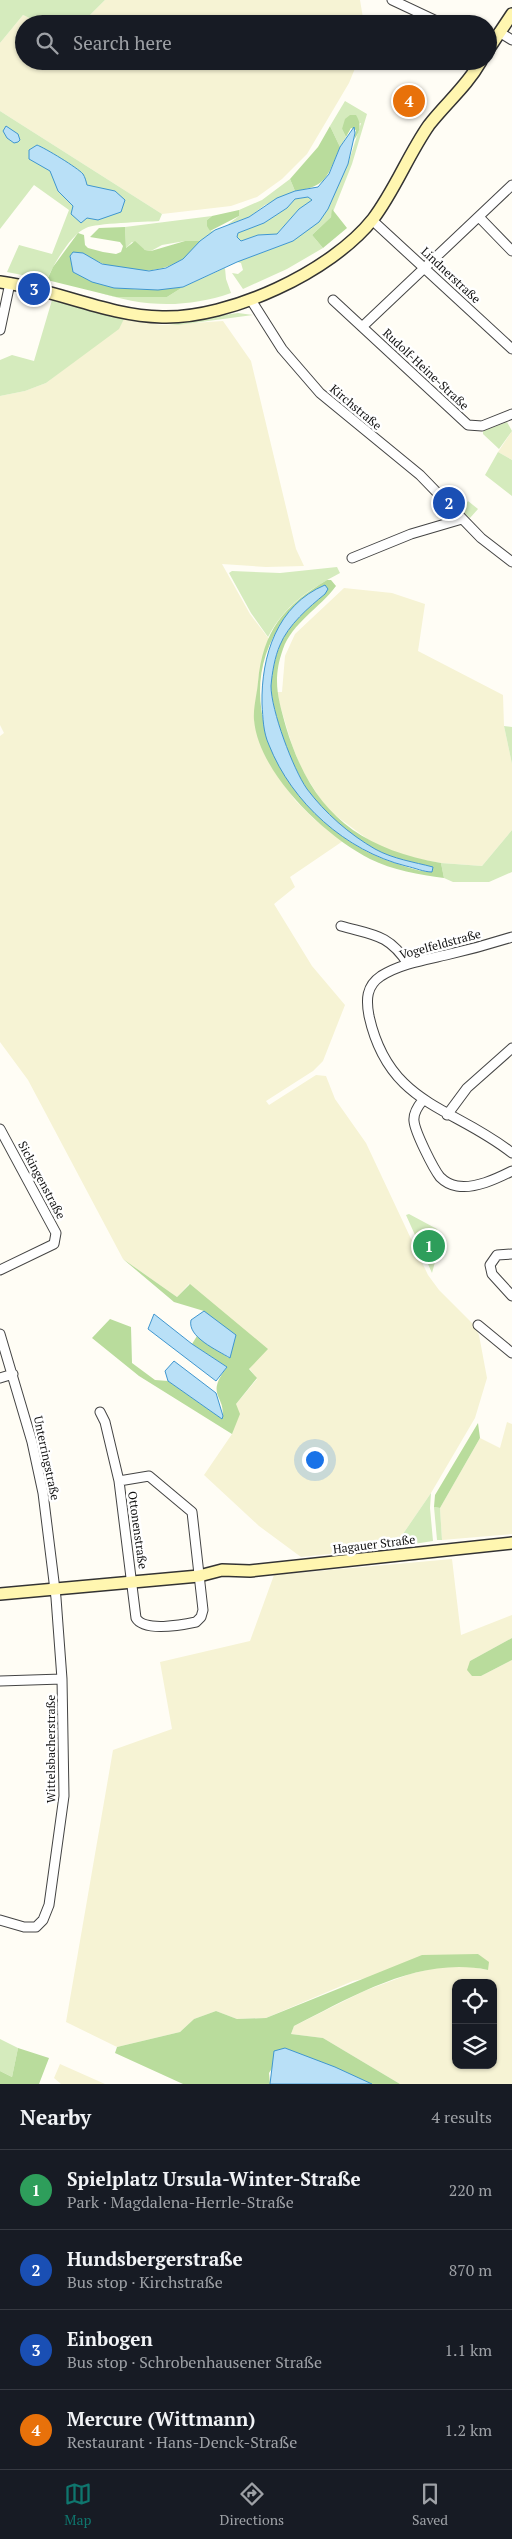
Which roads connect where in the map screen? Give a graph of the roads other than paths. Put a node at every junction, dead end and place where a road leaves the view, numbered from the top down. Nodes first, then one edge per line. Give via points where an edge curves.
1 (392, 0) edge
2 (512, 14) edge
3 (424, 15) edge
4 (499, 32) junction
5 (497, 35) edge
6 (512, 40) edge
7 (476, 70) edge
8 (512, 185) edge
9 (479, 217) junction
10 (372, 220) junction
11 (512, 251) edge
12 (425, 268) junction
13 (3, 281) edge
14 (251, 300) junction
15 (333, 300) dead end
16 (362, 327) junction
17 (0, 330) edge
18 (512, 349) edge
19 (512, 414) edge
20 (462, 519) junction
21 (352, 558) dead end
22 (512, 562) edge
23 (341, 926) dead end
24 (512, 937) edge
25 (408, 964) junction
26 (512, 1048) edge
27 (423, 1100) junction
28 (447, 1115) junction
29 (0, 1129) edge
30 (512, 1153) edge
31 (512, 1171) edge
32 (512, 1254) edge
33 (0, 1270) edge
34 (512, 1296) edge
35 (478, 1325) dead end
36 (0, 1334) edge
37 (512, 1353) edge
38 (13, 1374) junction
39 (0, 1378) edge
40 (100, 1412) dead end
41 (119, 1481) junction
42 (512, 1543) edge
43 (201, 1576) junction
44 (132, 1582) junction
45 (55, 1589) junction
46 (0, 1594) edge
47 (62, 1679) junction
48 (0, 1681) edge
49 (0, 1920) edge

1 - 3 street
2 - 4 street
4 - 5 street
4 - 6 street
7 - 10 street via 428,127 390,195
8 - 9 street
9 - 11 street
9 - 12 street
10 - 12 street, Lindnerstraße
10 - 14 street via 337,254
12 - 16 street
12 - 18 street, Lindnerstraße
13 - 14 street via 131,314 162,317 218,311
13 - 17 street
14 - 20 street, Kirchstraße via 287,355 320,393 420,475
15 - 16 street, Rudolf-Heine-Straße
16 - 19 street, Rudolf-Heine-Straße via 471,427
20 - 21 street via 411,534
20 - 22 street, Kirchstraße
23 - 25 street via 388,940
24 - 25 street, Vogelfeldstraße
25 - 27 street, Vogelfeldstraße via 374,982 368,994 367,1008 375,1036 388,1063
26 - 28 street via 467,1088
27 - 28 street
27 - 31 street via 415,1112 414,1124 444,1181 467,1186
28 - 30 street
29 - 33 street, Sickingenstraße via 56,1233 54,1244
32 - 34 street via 497,1256 490,1265 492,1274
35 - 37 street
36 - 38 street, Unterringstraße
38 - 39 street
38 - 45 street, Unterringstraße via 43,1493
40 - 41 street, Ottonenstraße
41 - 43 street, Ottonenstraße via 148,1476 191,1510
41 - 44 street, Ottonenstraße
42 - 43 street, Hagauer Straße via 239,1572 222,1570
43 - 44 street, Hagauer Straße
43 - 44 street, Ottonenstraße via 201,1617 192,1623 158,1626 145,1626 138,1622
44 - 45 street, Hagauer Straße
45 - 46 street, Hagauer Straße
45 - 47 street, Wittelsbacherstraße
47 - 48 street
47 - 49 street, Wittelsbacherstraße via 64,1796 49,1905 36,1927 24,1928

